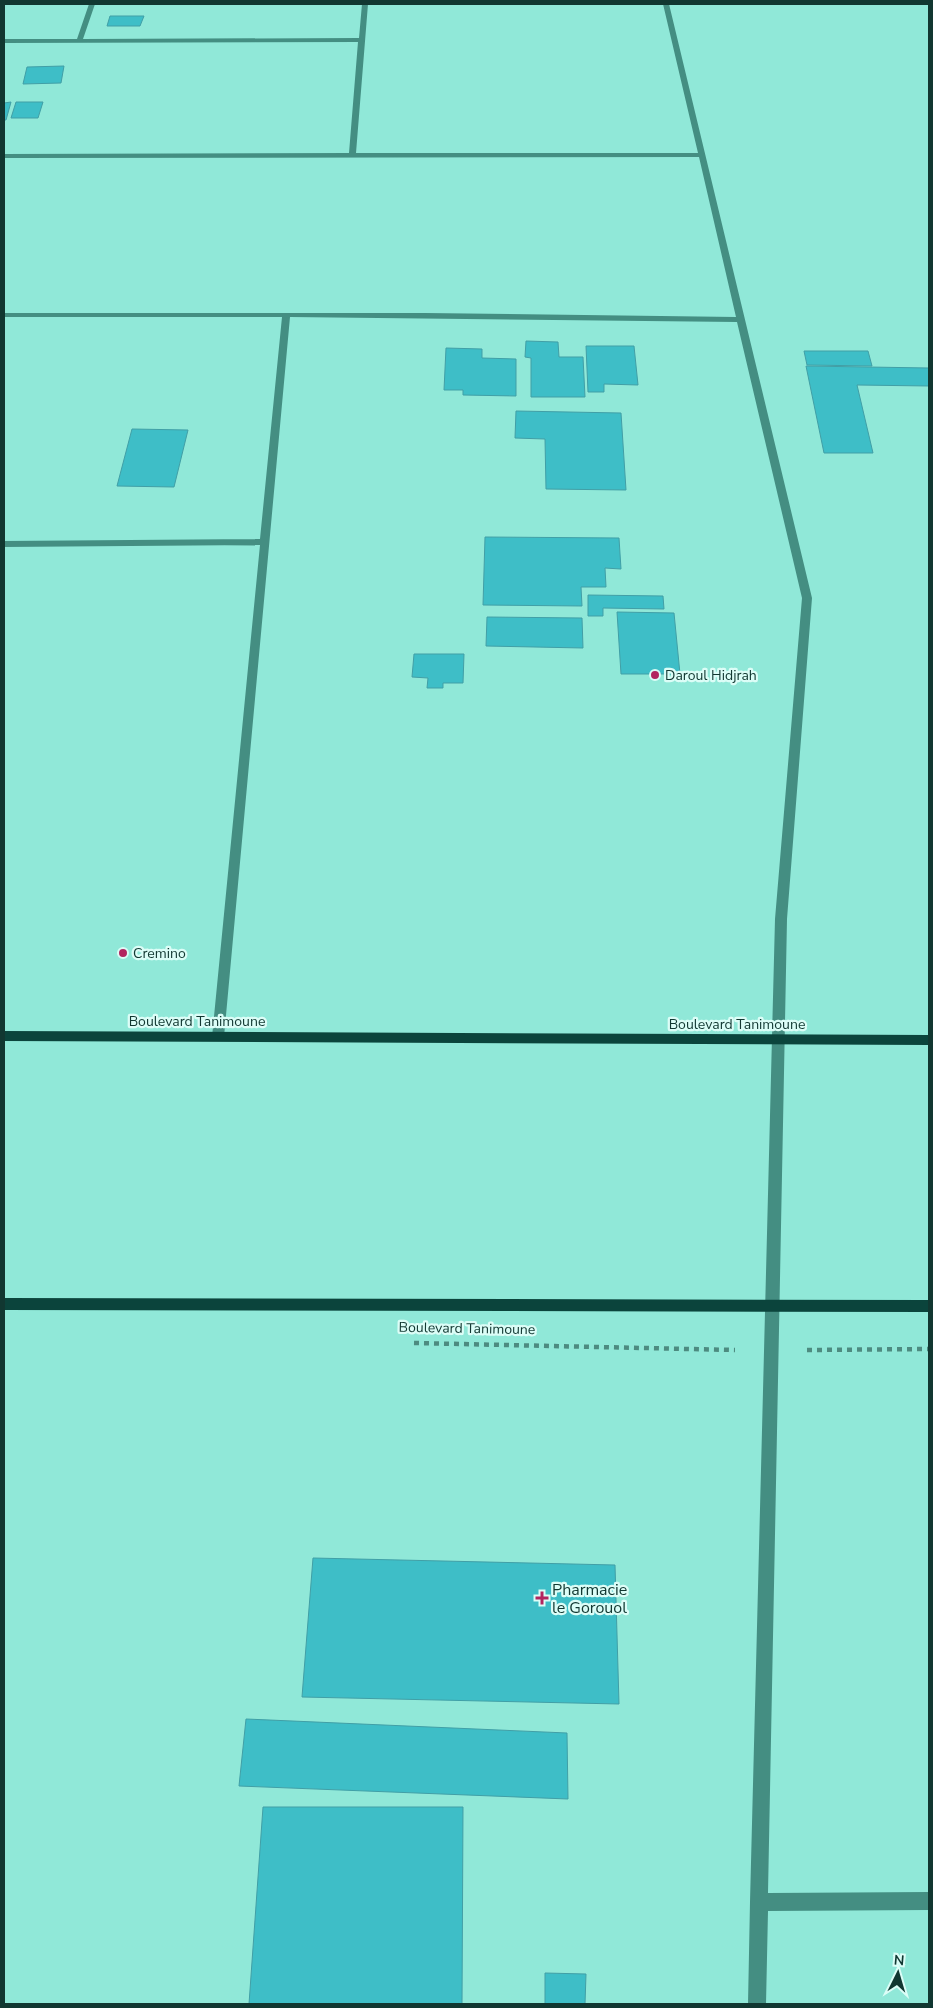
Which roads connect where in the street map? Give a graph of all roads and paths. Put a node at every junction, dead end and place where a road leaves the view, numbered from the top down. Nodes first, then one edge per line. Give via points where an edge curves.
1 (92, 4) edge
2 (365, 4) edge
3 (666, 4) edge
4 (362, 40) junction
5 (4, 41) edge
6 (79, 42) junction
7 (352, 155) junction
8 (702, 155) junction
9 (4, 156) edge
10 (4, 315) edge
11 (286, 315) junction
12 (741, 320) junction
13 (265, 542) junction
14 (4, 544) edge
15 (4, 1036) edge
16 (218, 1037) junction
17 (778, 1040) junction
18 (929, 1040) edge
19 (4, 1304) edge
20 (929, 1306) edge
21 (772, 1307) junction
22 (413, 1343) dead end
23 (929, 1349) edge
24 (772, 1350) junction
25 (929, 1901) edge
26 (759, 1902) junction
27 (757, 2004) edge

1 - 6 street
2 - 4 street
3 - 8 street
4 - 6 street
4 - 7 street
5 - 6 street
7 - 8 street
7 - 9 street
8 - 12 street
10 - 11 street
11 - 12 street
11 - 13 street
12 - 17 street via 807,598 781,919
13 - 14 street
13 - 16 street
15 - 16 main road, Boulevard Tanimoune
16 - 17 main road, Boulevard Tanimoune
17 - 18 main road, Boulevard Tanimoune
17 - 21 street
19 - 21 main road, Boulevard Tanimoune
20 - 21 main road, Boulevard Tanimoune
21 - 24 street
22 - 24 path, Boulevard Tanimoune
23 - 24 path, Boulevard Tanimoune
24 - 26 street
25 - 26 street
26 - 27 street

